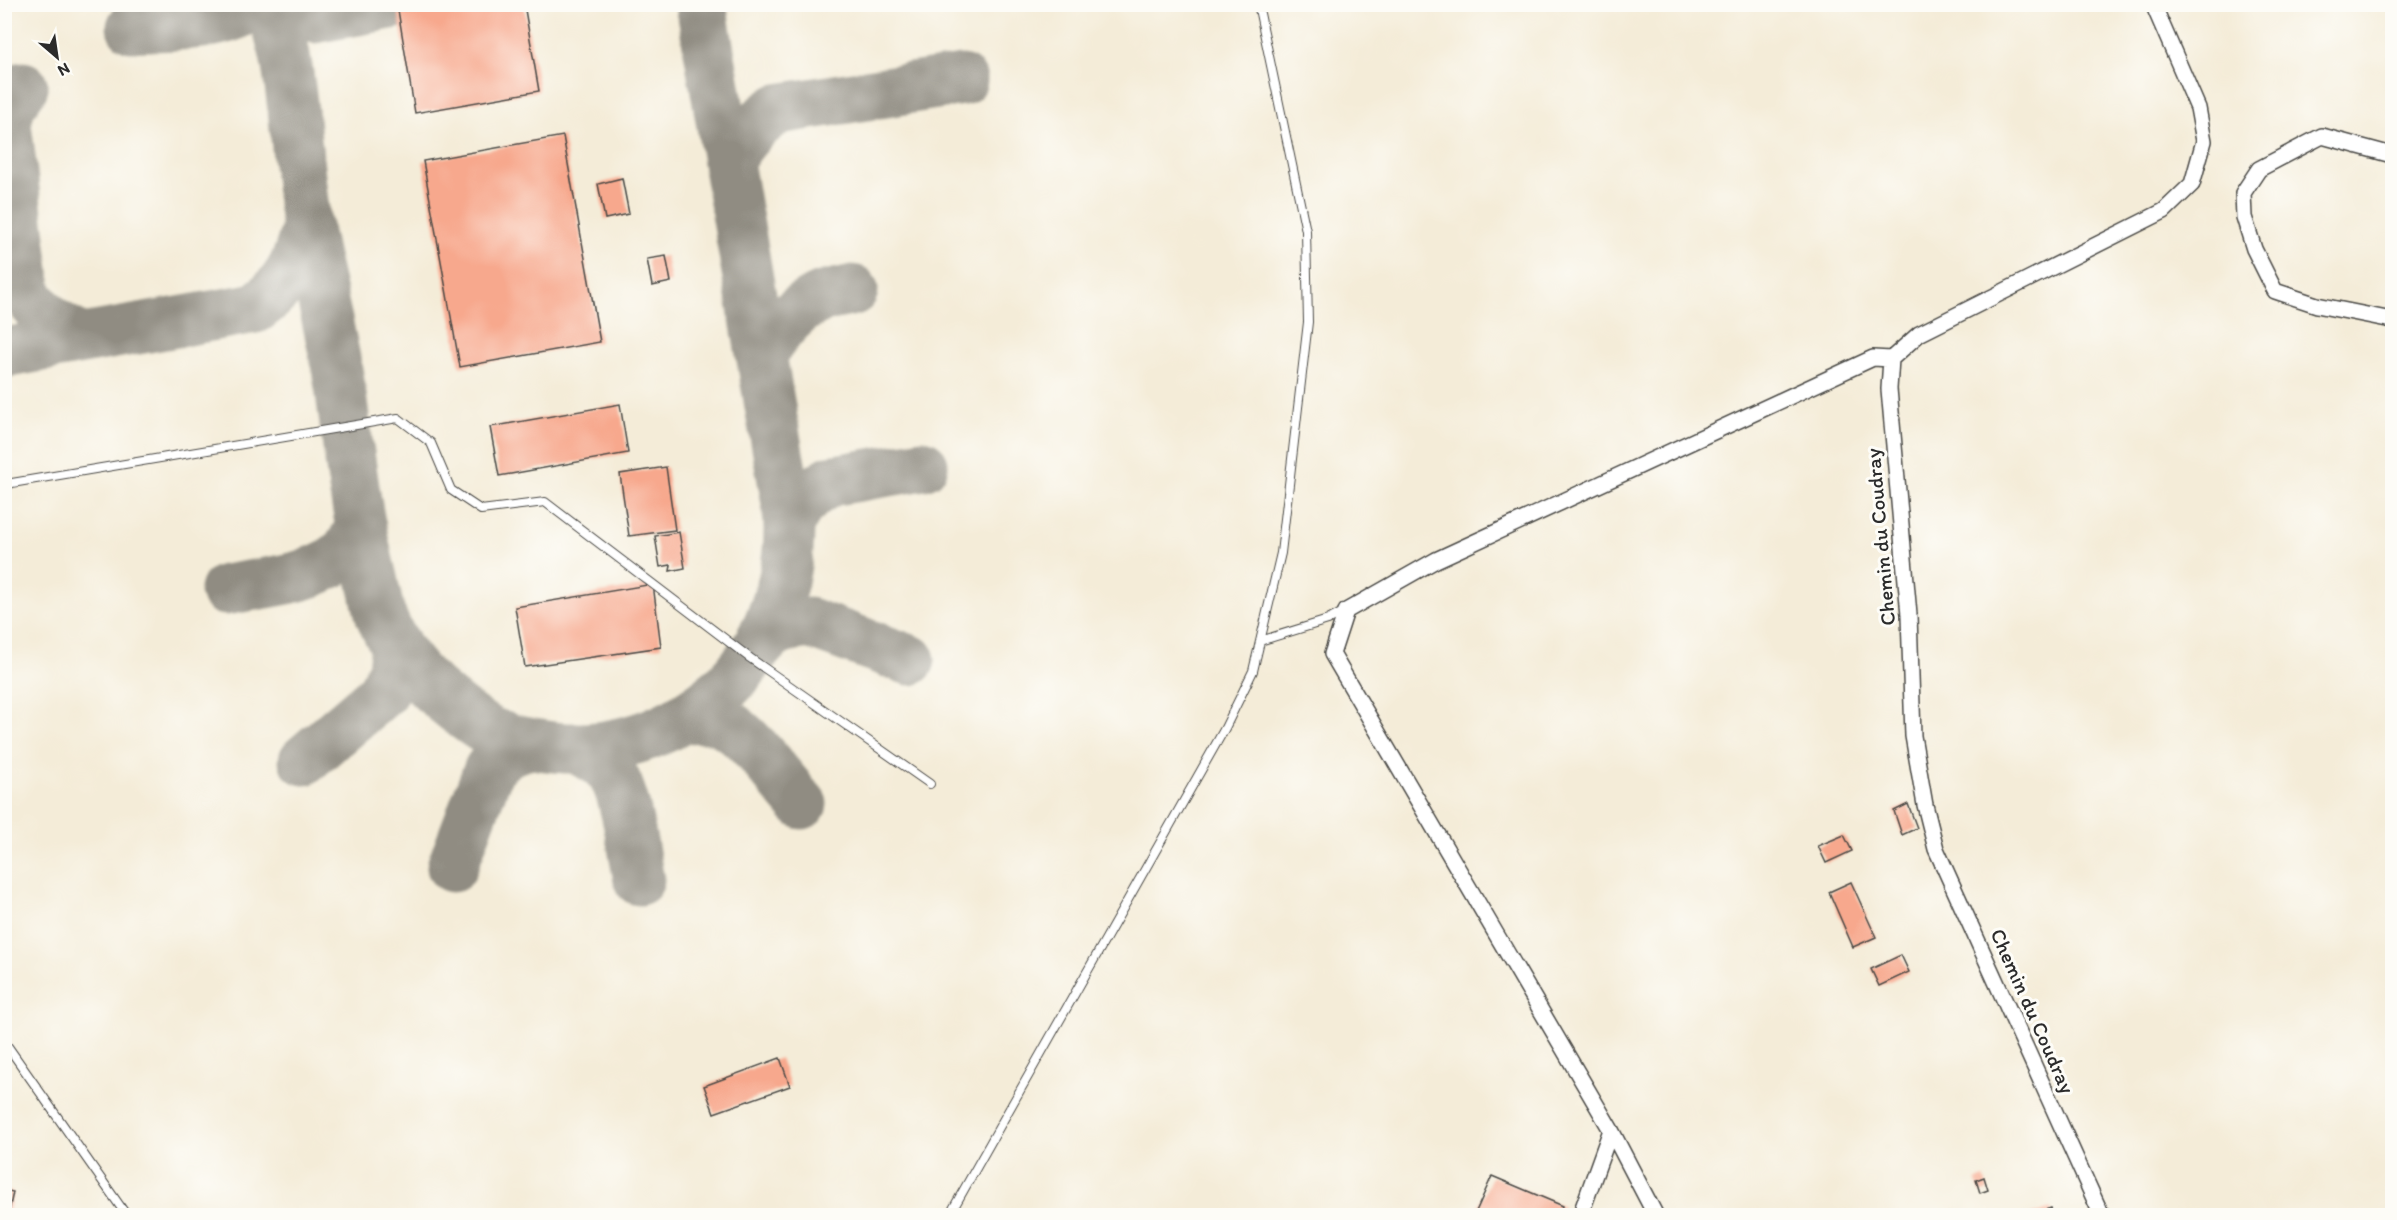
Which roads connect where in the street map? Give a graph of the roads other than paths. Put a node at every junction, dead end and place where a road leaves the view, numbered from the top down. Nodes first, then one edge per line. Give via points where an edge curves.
1 (1258, 4) edge
2 (2153, 4) edge
3 (2392, 155) edge
4 (2392, 320) edge
5 (1891, 359) junction
6 (4, 488) edge
7 (1346, 611) junction
8 (1260, 641) junction
9 (930, 784) dead end
10 (4, 1041) edge
11 (1611, 1130) junction
12 (127, 1215) edge
13 (949, 1215) edge
14 (1580, 1215) edge
15 (1656, 1215) edge
16 (2102, 1215) edge

1 - 8 lane via 1306,231 1308,322 1281,553
2 - 5 street via 2198,108 2204,141 2192,184 2164,211 1920,334
3 - 4 street via 2322,136 2259,169 2243,193 2244,217 2254,249 2275,291 2317,305
5 - 7 street via 1873,358 1809,387 1436,560
5 - 16 street, Chemin du Coudray via 1889,389 1909,615 1913,736 1925,805 1936,849
6 - 9 lane via 12,483 398,418 430,443 451,490 481,510 544,502 750,658
7 - 8 lane
7 - 11 street via 1332,654
8 - 13 lane via 1253,671 1225,728
10 - 12 lane
11 - 14 street
11 - 15 street

